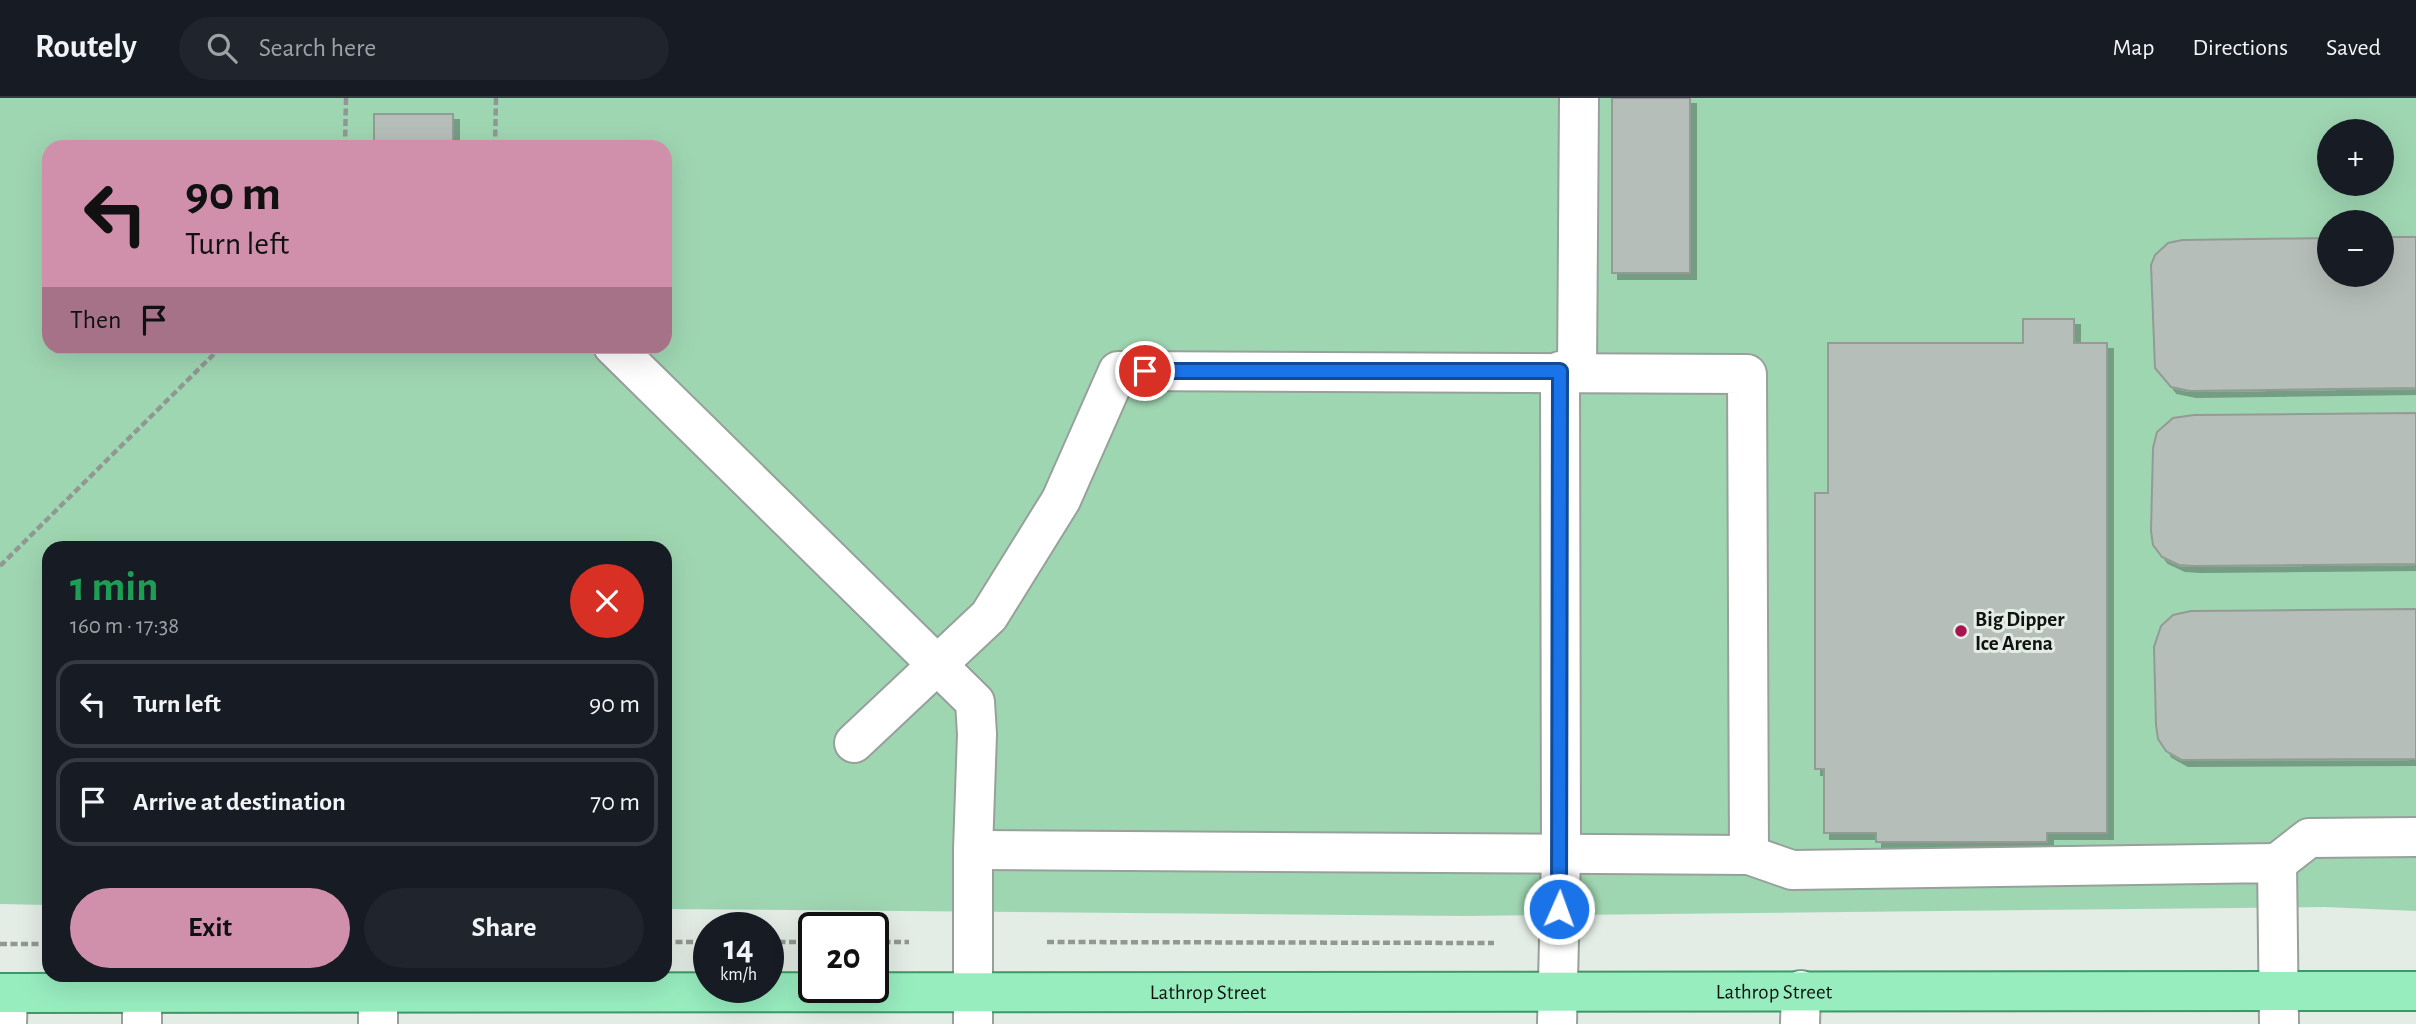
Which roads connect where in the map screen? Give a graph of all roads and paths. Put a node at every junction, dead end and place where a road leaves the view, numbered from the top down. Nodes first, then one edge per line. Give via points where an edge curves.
1 (346, 98) edge
2 (496, 98) edge
3 (1579, 98) edge
4 (345, 140) edge
5 (495, 140) edge
6 (214, 354) edge
7 (621, 354) edge
8 (1568, 372) junction
9 (0, 566) edge
10 (937, 665) junction
11 (854, 743) dead end
12 (2416, 837) edge
13 (973, 850) junction
14 (1561, 854) junction
15 (1749, 855) junction
16 (2277, 863) junction
17 (672, 942) edge
18 (693, 942) edge
19 (889, 942) edge
20 (909, 942) dead end
21 (1047, 942) dead end
22 (1494, 943) dead end
23 (0, 944) edge
24 (42, 944) edge
25 (2416, 991) edge
26 (5, 1004) edge
27 (1557, 1007) edge
28 (1800, 1007) edge
29 (973, 1008) edge
30 (2279, 1008) edge
31 (142, 1009) edge
32 (378, 1009) edge

1 - 4 path
2 - 5 path
3 - 8 lane
6 - 9 path
7 - 10 lane
8 - 10 lane via 1118,371 1060,500 989,616
8 - 14 lane
8 - 15 lane via 1747,374
10 - 11 lane
10 - 13 lane via 975,702
12 - 16 lane via 2309,838
13 - 14 lane
13 - 29 lane
14 - 15 lane
14 - 27 lane
15 - 16 lane via 1792,870
16 - 30 lane
17 - 18 path
19 - 20 path
21 - 22 path
23 - 24 path
25 - 30 main road, Lathrop Street
26 - 31 main road, Lathrop Street
27 - 28 main road, Lathrop Street
27 - 29 main road, Lathrop Street
28 - 30 main road, Lathrop Street
29 - 32 main road, Lathrop Street
31 - 32 main road, Lathrop Street

